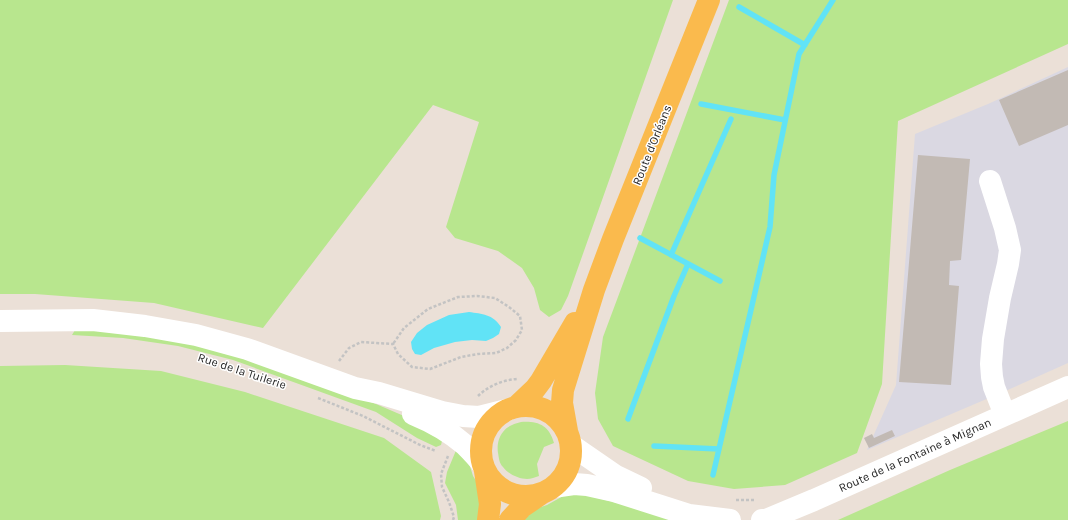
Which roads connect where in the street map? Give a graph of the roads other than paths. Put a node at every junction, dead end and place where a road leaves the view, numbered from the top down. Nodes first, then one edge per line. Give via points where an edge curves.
1 (709, 0) edge
2 (990, 181) dead end
3 (594, 290) junction
4 (0, 321) edge
5 (355, 388) junction
6 (1068, 388) edge
7 (512, 408) junction
8 (1006, 415) junction
9 (569, 438) junction
10 (484, 467) junction
11 (548, 490) junction
12 (761, 509) edge
13 (728, 513) edge
14 (488, 520) edge
15 (510, 520) edge

1 - 3 main road, Route d'Orléans
2 - 8 street via 1010,250 993,339 991,364 994,387
3 - 7 main road, Route d'Orléans via 541,381
3 - 9 main road, Route d'Orléans via 563,390 562,403
4 - 5 street, Rue de la Tuilerie via 93,320 196,334 247,349
5 - 7 street via 463,416 479,417
5 - 10 street via 377,400 428,420 464,444
6 - 8 street, Route de la Fontaine à Mignan
7 - 9 main road via 532,406 546,410 558,419
7 - 10 main road via 497,416 484,432 481,443
8 - 12 street, Route de la Fontaine à Mignan via 766,520
9 - 11 main road via 571,457 568,468 562,479
9 - 13 street via 616,476 659,496
10 - 11 main road via 492,480 510,493 532,496
10 - 14 main road via 490,504
11 - 13 street via 574,484 587,485 689,515
11 - 15 main road via 522,507

